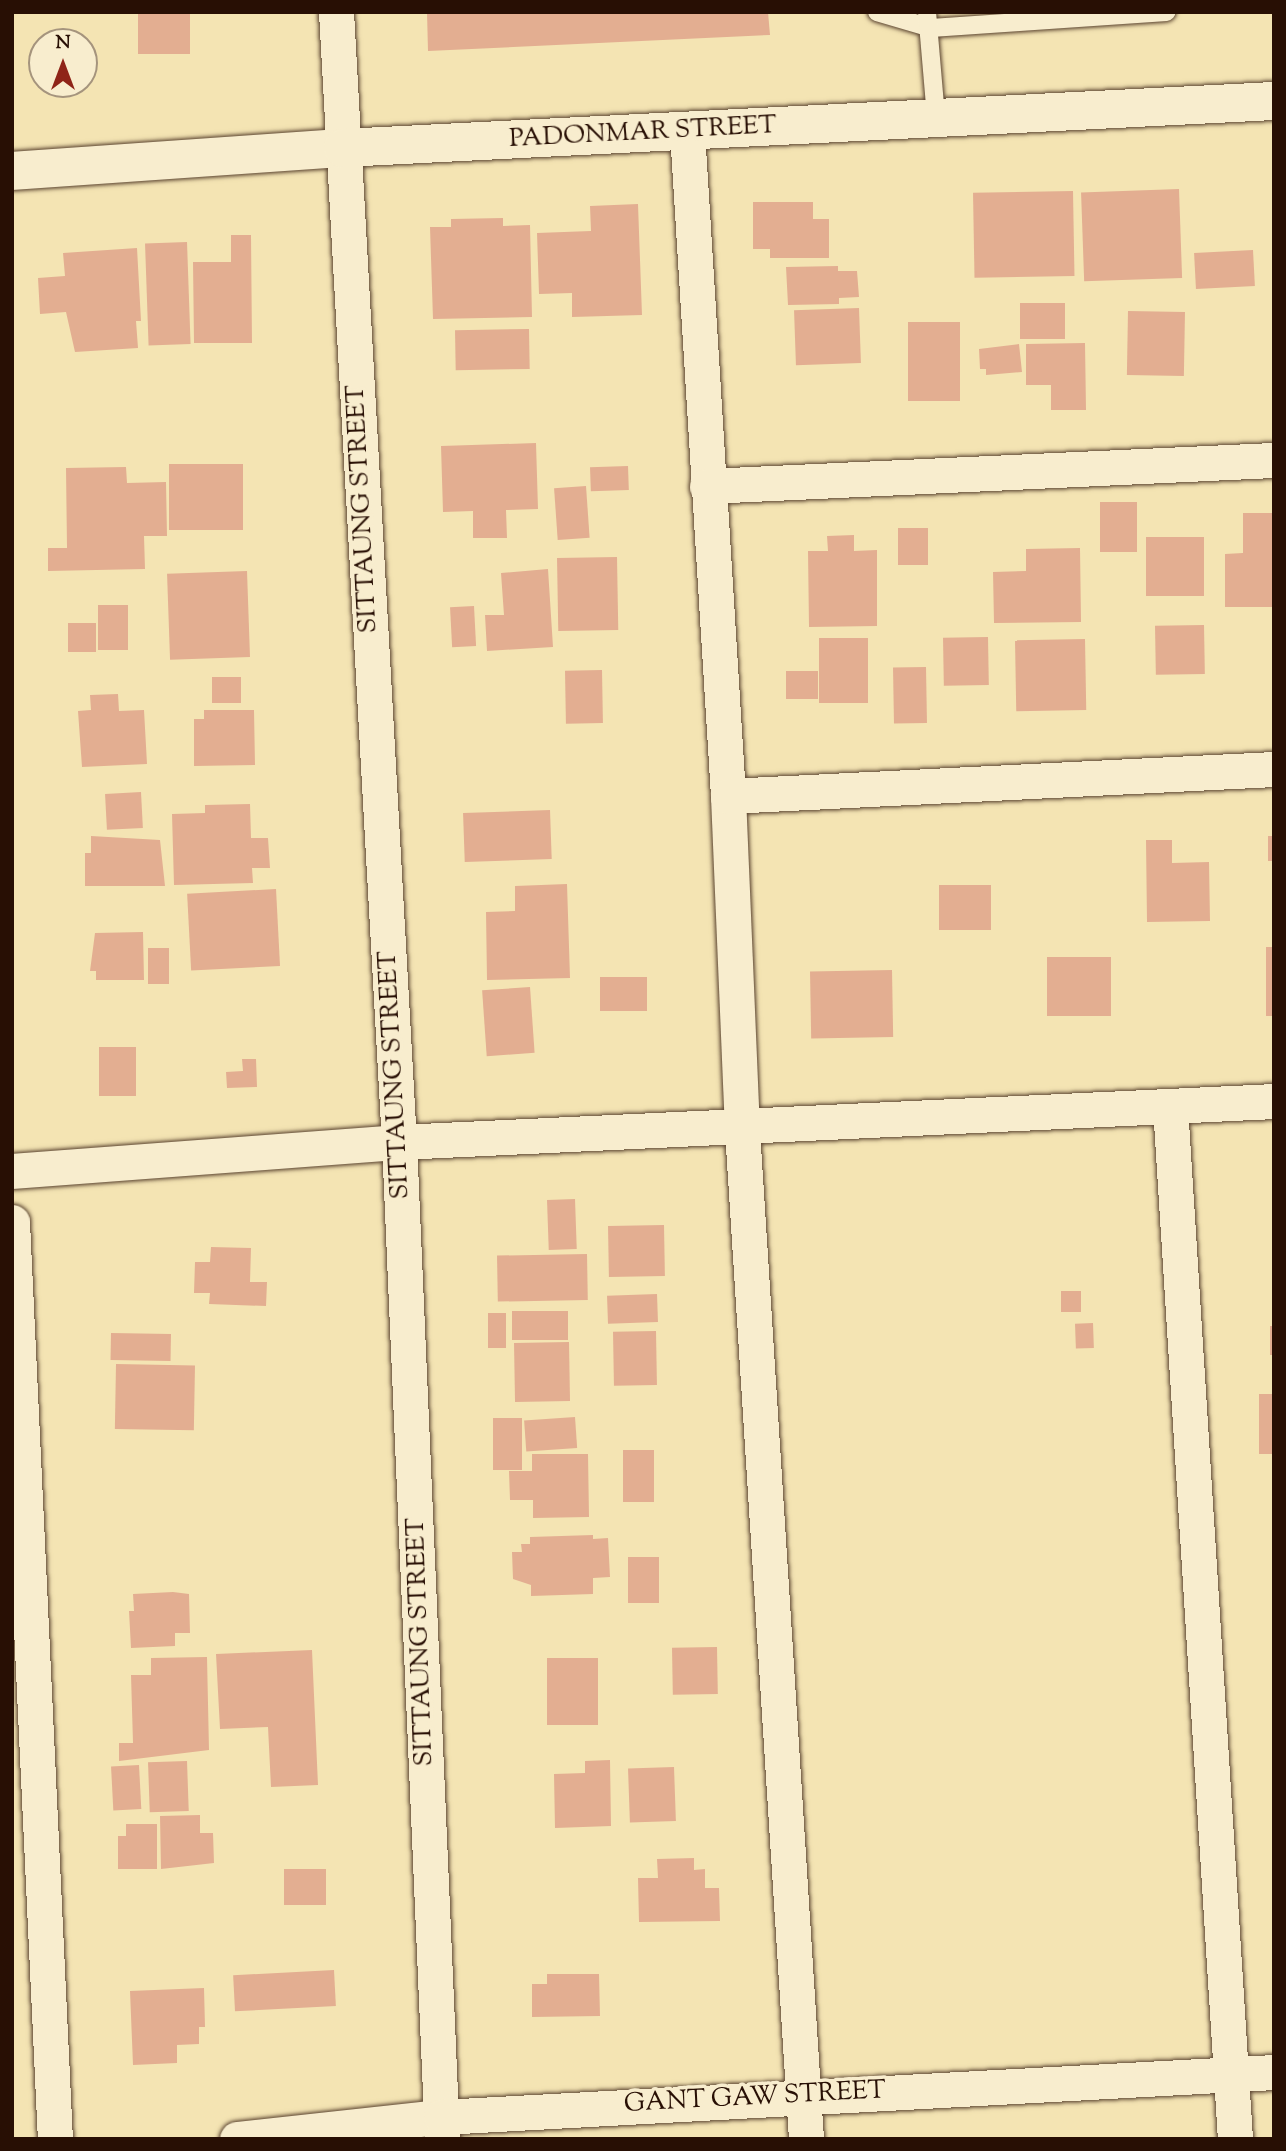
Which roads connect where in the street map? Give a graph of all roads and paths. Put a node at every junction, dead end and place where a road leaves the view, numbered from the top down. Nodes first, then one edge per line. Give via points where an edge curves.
1 (336, 12) edge
2 (877, 12) edge
3 (1166, 12) edge
4 (929, 20) edge
5 (1274, 101) edge
6 (936, 117) junction
7 (687, 131) junction
8 (343, 148) junction
9 (12, 171) edge
10 (1274, 460) edge
11 (707, 486) junction
12 (1274, 769) edge
13 (728, 796) junction
14 (1274, 1101) edge
15 (1170, 1106) junction
16 (742, 1129) junction
17 (399, 1142) junction
18 (12, 1171) edge
19 (12, 1222) edge
20 (19, 1497) edge
21 (26, 1823) edge
22 (1274, 2072) edge
23 (1232, 2074) junction
24 (804, 2094) junction
25 (442, 2128) edge
26 (55, 2139) edge
27 (237, 2139) edge
28 (806, 2139) edge
29 (1235, 2139) edge

1 - 8 street, SITTAUNG STREET
2 - 4 lane
3 - 4 lane
4 - 6 lane
5 - 6 street, PADONMAR STREET
6 - 7 street, PADONMAR STREET
7 - 8 street, PADONMAR STREET
7 - 11 street
8 - 9 street, PADONMAR STREET
8 - 17 street, SITTAUNG STREET
10 - 11 street
11 - 13 street
12 - 13 street
13 - 16 street
14 - 15 street
15 - 16 street
15 - 23 street
16 - 17 street
16 - 24 street
17 - 18 street
17 - 25 street, SITTAUNG STREET
19 - 20 street
20 - 21 street
21 - 26 street
22 - 23 street, GANT GAW STREET
23 - 24 street, GANT GAW STREET
23 - 29 street
24 - 25 street, GANT GAW STREET
24 - 28 street
25 - 27 street, GANT GAW STREET

